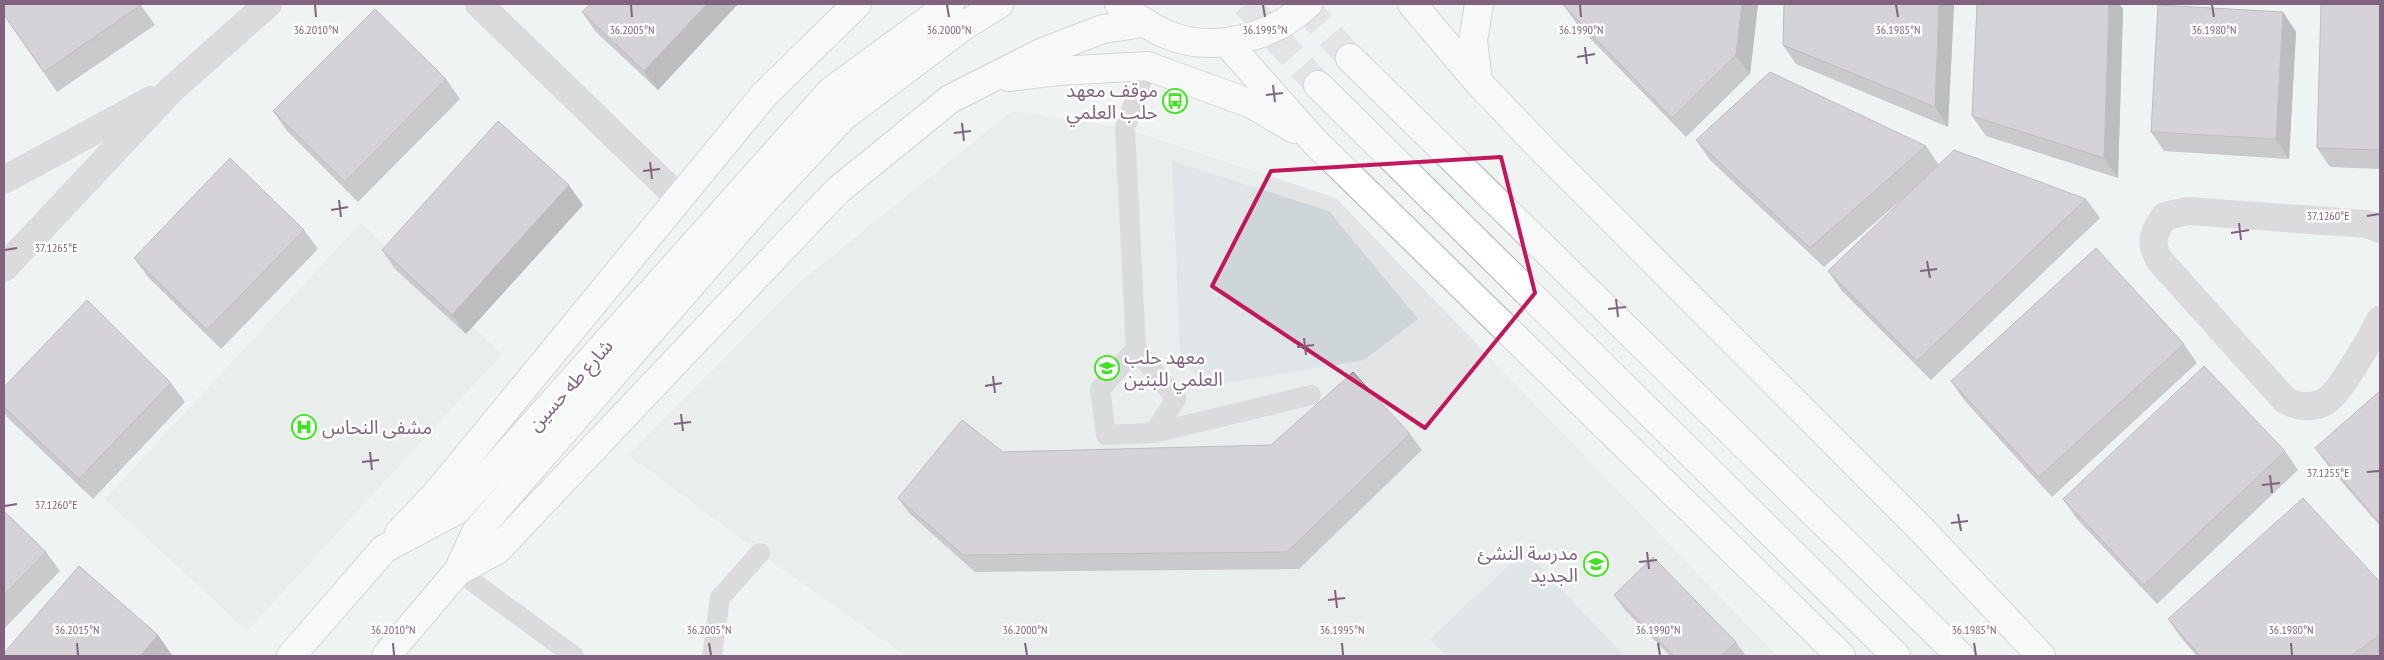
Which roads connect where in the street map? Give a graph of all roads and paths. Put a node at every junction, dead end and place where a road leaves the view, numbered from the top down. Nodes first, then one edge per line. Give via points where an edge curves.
1 (268, 4) edge
2 (479, 4) edge
3 (857, 4) edge
4 (950, 4) edge
5 (999, 4) edge
6 (1119, 4) edge
7 (1308, 4) edge
8 (1412, 4) edge
9 (1479, 4) edge
10 (1144, 23) junction
11 (1226, 42) junction
12 (1350, 58) tunnel mouth
13 (1147, 66) junction
14 (986, 80) junction
15 (1478, 82) junction
16 (1318, 85) tunnel mouth
17 (172, 89) junction
18 (1316, 143) junction
19 (4, 180) edge
20 (679, 198) junction
21 (2380, 229) edge
22 (4, 268) edge
23 (2380, 323) edge
24 (1136, 349) junction
25 (1311, 395) dead end
26 (1154, 432) junction
27 (384, 549) junction
28 (760, 553) dead end
29 (458, 571) junction
30 (291, 656) edge
31 (386, 656) edge
32 (574, 656) edge
33 (712, 656) edge
34 (1841, 656) edge
35 (1896, 656) edge
36 (1960, 656) edge
37 (2041, 656) edge

1 - 17 street
2 - 20 street
3 - 20 main road via 764,95
4 - 27 main road, شارع طه حسين via 831,91 457,510
5 - 29 main road, شارع طه حسين via 965,25 844,116 763,202 476,532
6 - 10 main road
7 - 11 main road via 1283,23 1255,36
8 - 15 main road
9 - 15 main road via 1473,41
10 - 11 main road via 1169,36 1197,42
10 - 14 main road via 1103,29
11 - 18 main road
12 - 36 main road
13 - 14 main road via 1058,71
13 - 18 main road via 1252,104
13 - 24 lane via 1126,128
14 - 29 main road via 950,99 837,190 497,550
15 - 37 main road via 1919,527
16 - 35 main road
17 - 19 street
17 - 22 street
18 - 34 main road
20 - 27 main road via 438,492
21 - 23 street via 2367,224 2188,211 2165,216 2152,239 2160,261 2285,400 2294,404 2313,406 2327,401 2337,391
24 - 26 lane via 1176,398
24 - 26 lane via 1100,389 1106,435
25 - 26 lane
27 - 30 main road, شارع طه حسين
28 - 33 lane via 720,598
29 - 31 main road, شارع طه حسين
29 - 32 lane

